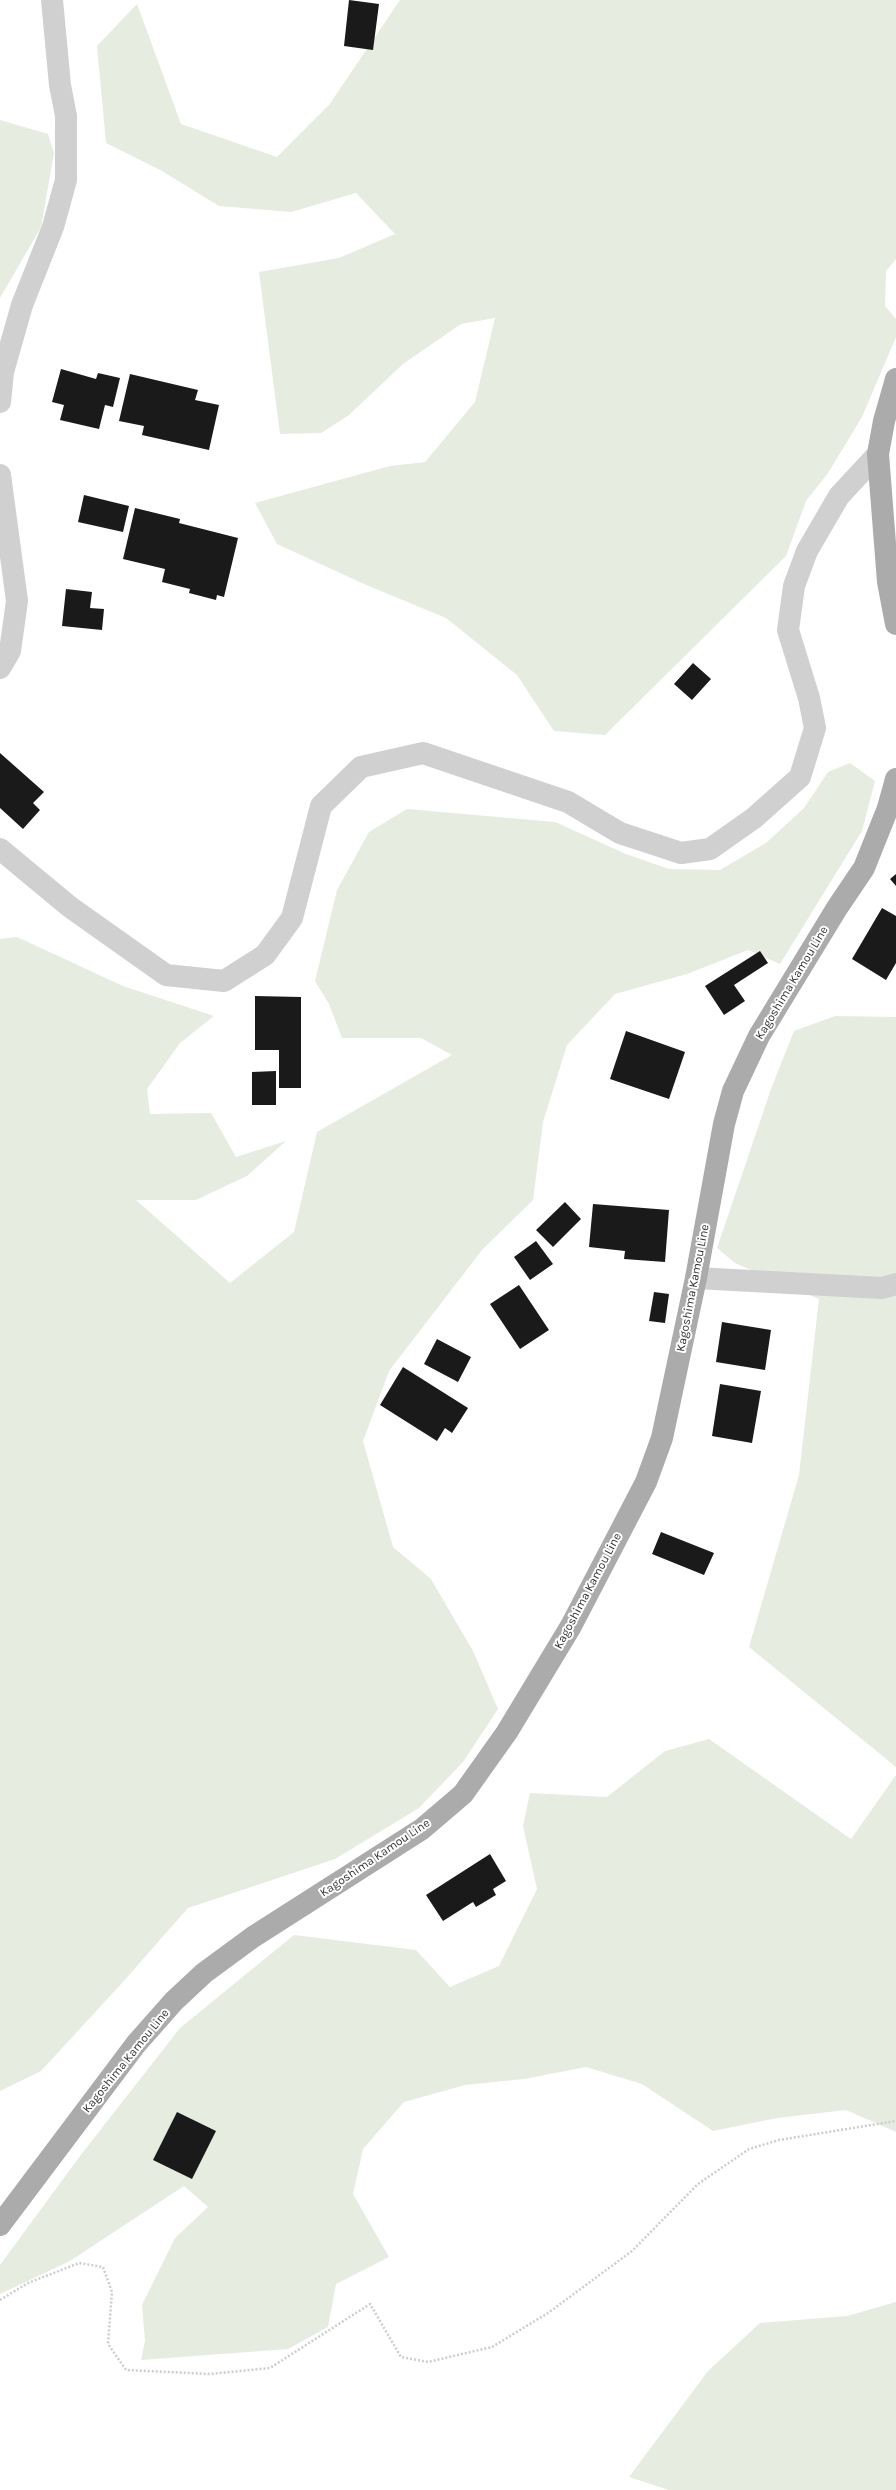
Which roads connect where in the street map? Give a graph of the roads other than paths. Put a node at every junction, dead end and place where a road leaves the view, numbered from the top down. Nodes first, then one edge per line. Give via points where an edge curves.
1 (52, 0) edge
2 (896, 379) edge
3 (0, 402) edge
4 (878, 454) junction
5 (0, 475) edge
6 (896, 624) edge
7 (0, 668) edge
8 (896, 779) edge
9 (0, 849) edge
10 (696, 1278) junction
11 (896, 1284) edge
12 (0, 2225) edge

1 - 3 street via 60,85 66,116 66,180 53,227 22,305 3,372
2 - 4 main road
4 - 6 main road via 888,582
4 - 9 street via 839,496 807,551 794,586 788,630 809,698 815,728 800,777 754,818 710,850 681,853 620,833 568,802 423,753 361,767 321,806 292,918 265,955 224,981 166,975 70,907
5 - 7 street via 17,601 10,651
8 - 10 main road, Kagoshima Kamou Line via 888,808 864,868 836,908 759,1036 733,1091 724,1124
10 - 11 street via 882,1288
10 - 12 main road, Kagoshima Kamou Line via 662,1438 646,1482 572,1626 507,1732 463,1794 422,1829 253,1937 204,1973 174,2001 136,2044

